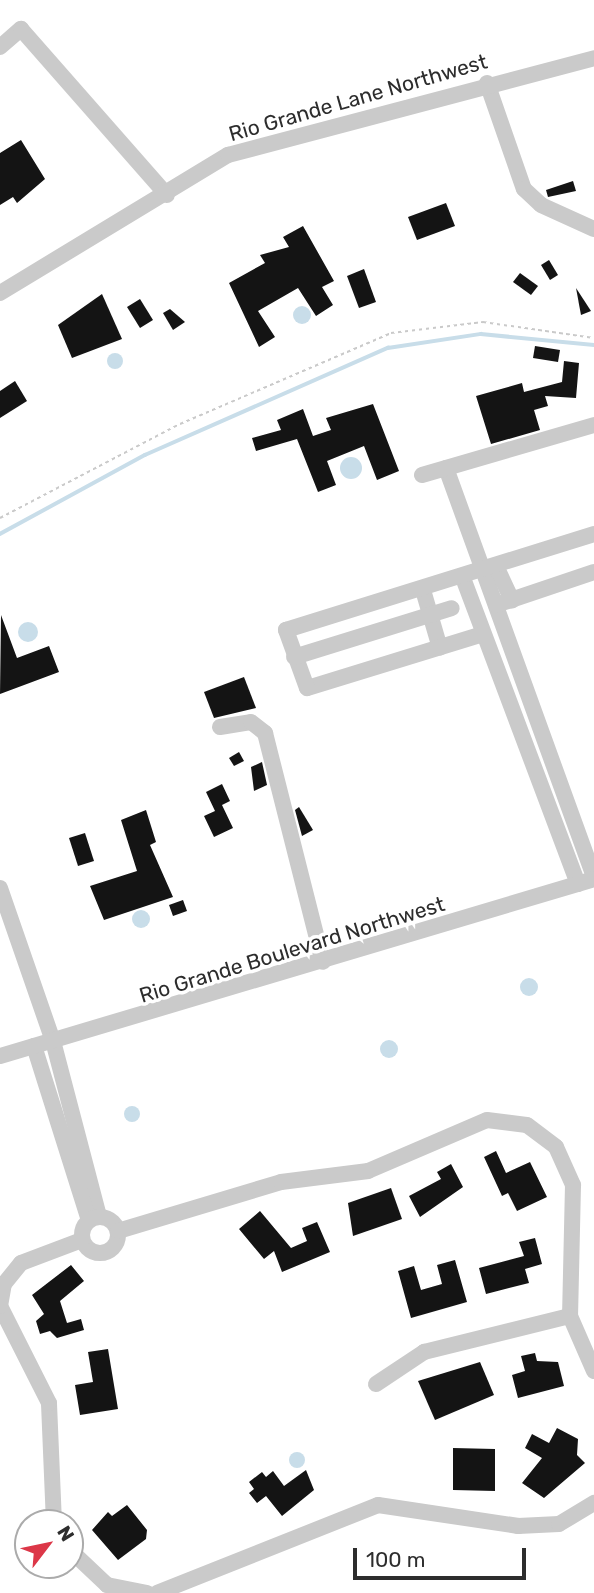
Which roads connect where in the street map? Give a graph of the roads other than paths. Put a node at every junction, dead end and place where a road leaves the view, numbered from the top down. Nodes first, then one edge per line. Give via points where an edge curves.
1 (0, 47) edge
2 (594, 58) edge
3 (487, 83) junction
4 (167, 195) junction
5 (594, 229) edge
6 (0, 293) edge
7 (594, 425) edge
8 (446, 468) junction
9 (422, 475) dead end
10 (594, 534) edge
11 (489, 568) junction
12 (594, 572) edge
13 (463, 578) junction
14 (423, 590) junction
15 (504, 602) junction
16 (453, 608) dead end
17 (430, 615) junction
18 (483, 634) junction
19 (440, 648) junction
20 (293, 657) junction
21 (220, 727) dead end
22 (589, 880) edge
23 (0, 888) edge
24 (323, 962) junction
25 (53, 1041) junction
26 (34, 1046) junction
27 (0, 1056) edge
28 (76, 1151) junction
29 (94, 1218) junction
30 (118, 1231) junction
31 (82, 1240) junction
32 (570, 1316) junction
33 (594, 1371) edge
34 (376, 1384) dead end
35 (594, 1503) edge
36 (53, 1509) edge
37 (84, 1563) edge
38 (147, 1593) edge
39 (157, 1593) edge

1 - 4 street via 21,29
2 - 3 street, Rio Grande Lane Northwest
3 - 4 street, Rio Grande Lane Northwest via 228,155
3 - 5 street via 524,189 541,205
4 - 6 street, Rio Grande Lane Northwest
7 - 8 street
8 - 9 street
8 - 11 street
10 - 11 street
11 - 13 street
11 - 15 street
12 - 15 street
13 - 14 street
13 - 18 street
14 - 17 street
14 - 20 street via 286,629
15 - 22 street
16 - 17 street
17 - 19 street
17 - 20 street
18 - 19 street
18 - 22 street
19 - 20 street via 312,688 302,685
21 - 24 street via 250,722 265,733
22 - 24 street, Rio Grande Boulevard Northwest
23 - 25 street
24 - 25 street, Rio Grande Boulevard Northwest
25 - 26 street, Rio Grande Boulevard Northwest
25 - 28 street
26 - 27 street, Rio Grande Boulevard Northwest
26 - 28 street
28 - 29 street
29 - 30 street
29 - 31 street
30 - 31 street via 115,1246 102,1253
30 - 32 street via 281,1182 368,1171 487,1120 527,1125 556,1147 573,1185
31 - 36 street via 21,1263 4,1284 0,1306 49,1403
32 - 33 street
32 - 34 street via 424,1352
35 - 39 street via 559,1524 518,1526 378,1506
37 - 38 street via 107,1585

